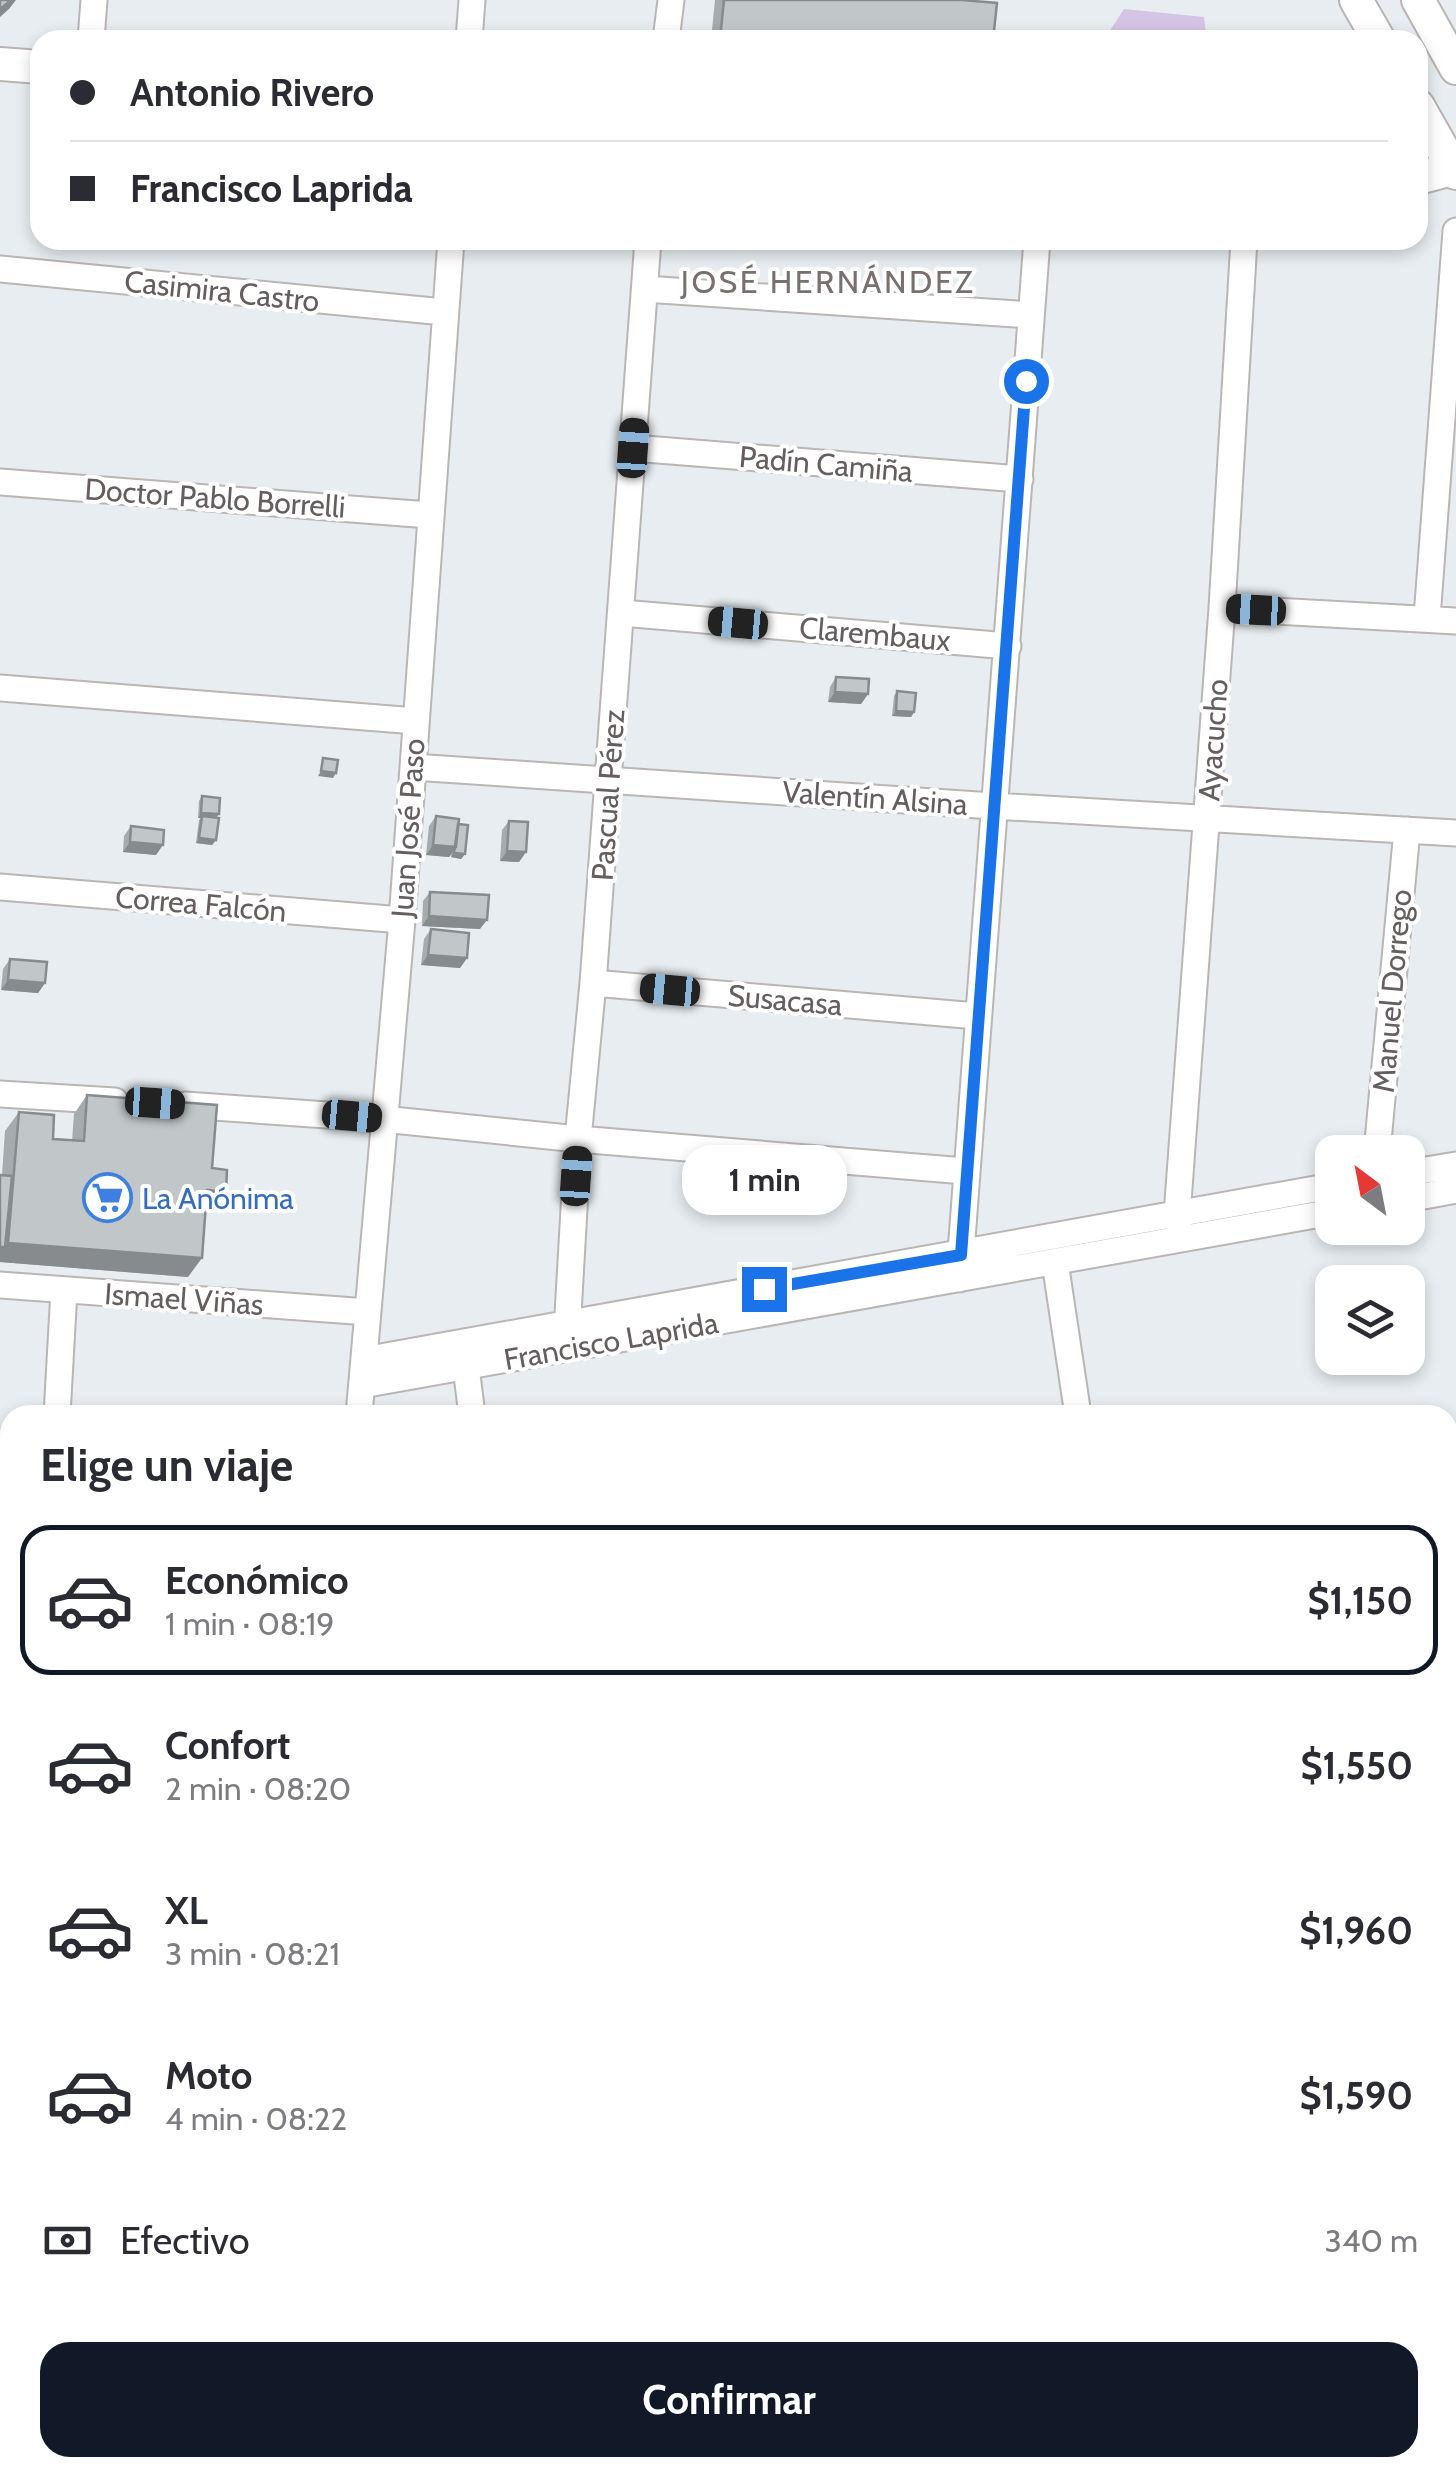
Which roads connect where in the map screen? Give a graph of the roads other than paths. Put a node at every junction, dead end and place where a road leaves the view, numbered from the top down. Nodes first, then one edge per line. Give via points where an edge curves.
1 (94, 0) edge
2 (472, 0) edge
3 (671, 0) edge
4 (1356, 0) edge
5 (1420, 3) edge
6 (1456, 9) edge
7 (92, 30) edge
8 (470, 30) edge
9 (667, 30) edge
10 (1374, 30) edge
11 (0, 64) edge
12 (30, 66) edge
13 (1456, 68) edge
14 (1428, 124) edge
15 (1455, 172) edge
16 (1428, 176) edge
17 (1456, 231) edge
18 (449, 250) edge
19 (647, 250) edge
20 (1036, 250) edge
21 (1243, 250) edge
22 (0, 269) edge
23 (644, 289) junction
24 (444, 312) junction
25 (1031, 315) junction
26 (633, 448) junction
27 (1020, 479) junction
28 (0, 482) edge
29 (429, 514) junction
30 (1222, 608) junction
31 (622, 613) junction
32 (1427, 618) junction
33 (1456, 621) edge
34 (1008, 646) junction
35 (0, 688) edge
36 (416, 721) junction
37 (413, 767) junction
38 (608, 778) junction
39 (992, 806) junction
40 (1207, 819) junction
41 (1408, 830) junction
42 (1456, 833) edge
43 (0, 887) edge
44 (402, 920) junction
45 (594, 983) junction
46 (977, 1016) junction
47 (0, 1094) edge
48 (384, 1119) junction
49 (1379, 1135) edge
50 (578, 1140) junction
51 (1456, 1165) edge
52 (1425, 1170) edge
53 (965, 1171) junction
54 (1456, 1190) edge
55 (1315, 1191) edge
56 (1425, 1196) edge
57 (1315, 1214) edge
58 (1179, 1227) junction
59 (1056, 1262) junction
60 (960, 1267) junction
61 (0, 1285) edge
62 (64, 1290) junction
63 (368, 1312) junction
64 (566, 1337) junction
65 (466, 1367) junction
66 (363, 1373) junction
67 (57, 1405) edge
68 (361, 1405) edge
69 (471, 1405) edge
70 (1077, 1405) edge

1 - 7 street
2 - 8 street
3 - 9 street
4 - 10 main road
5 - 6 main road
5 - 13 main road
11 - 12 main road
14 - 15 main road
15 - 16 main road
17 - 32 street
18 - 24 street, Juan José Paso
19 - 23 street, Pascual Pérez
20 - 25 street
21 - 30 street, Ayacucho
22 - 24 street, Casimira Castro
23 - 25 street
23 - 26 street, Pascual Pérez
24 - 29 street, Juan José Paso
25 - 27 street
26 - 27 street, Padín Camiña
26 - 31 street, Pascual Pérez
27 - 34 street
28 - 29 street, Doctor Pablo Borrelli
29 - 36 street, Juan José Paso
30 - 32 street
30 - 40 street, Ayacucho
31 - 34 street, Clarembaux
31 - 38 street, Pascual Pérez
32 - 33 street
34 - 39 street
35 - 36 street
36 - 37 street, Juan José Paso
37 - 38 street, Valentín Alsina
37 - 44 street, Juan José Paso
38 - 39 street, Valentín Alsina
38 - 45 street, Pascual Pérez
39 - 40 street, Valentín Alsina
39 - 46 street
40 - 41 street, Valentín Alsina
40 - 58 street, Ayacucho
41 - 42 street, Valentín Alsina
41 - 49 street, Manuel Dorrego
43 - 44 street, Correa Falcón
44 - 48 street, Juan José Paso
45 - 46 street, Susacasa
45 - 50 street, Pascual Pérez
46 - 53 street
47 - 48 street
48 - 50 street
48 - 63 street, Juan José Paso
50 - 53 street
50 - 64 street, Pascual Pérez
51 - 52 street
53 - 60 street
54 - 56 street
55 - 58 street, Francisco Laprida
57 - 58 street, Francisco Laprida
58 - 59 street, Francisco Laprida
58 - 60 street, Francisco Laprida
59 - 60 street, Francisco Laprida
59 - 70 street
60 - 64 street, Francisco Laprida
61 - 62 street, Ismael Viñas
62 - 63 street, Ismael Viñas
62 - 67 street
63 - 66 street, Juan José Paso
64 - 65 street, Francisco Laprida
64 - 66 street, Francisco Laprida
65 - 66 street, Francisco Laprida
65 - 69 street
66 - 68 street, Juan José Paso

